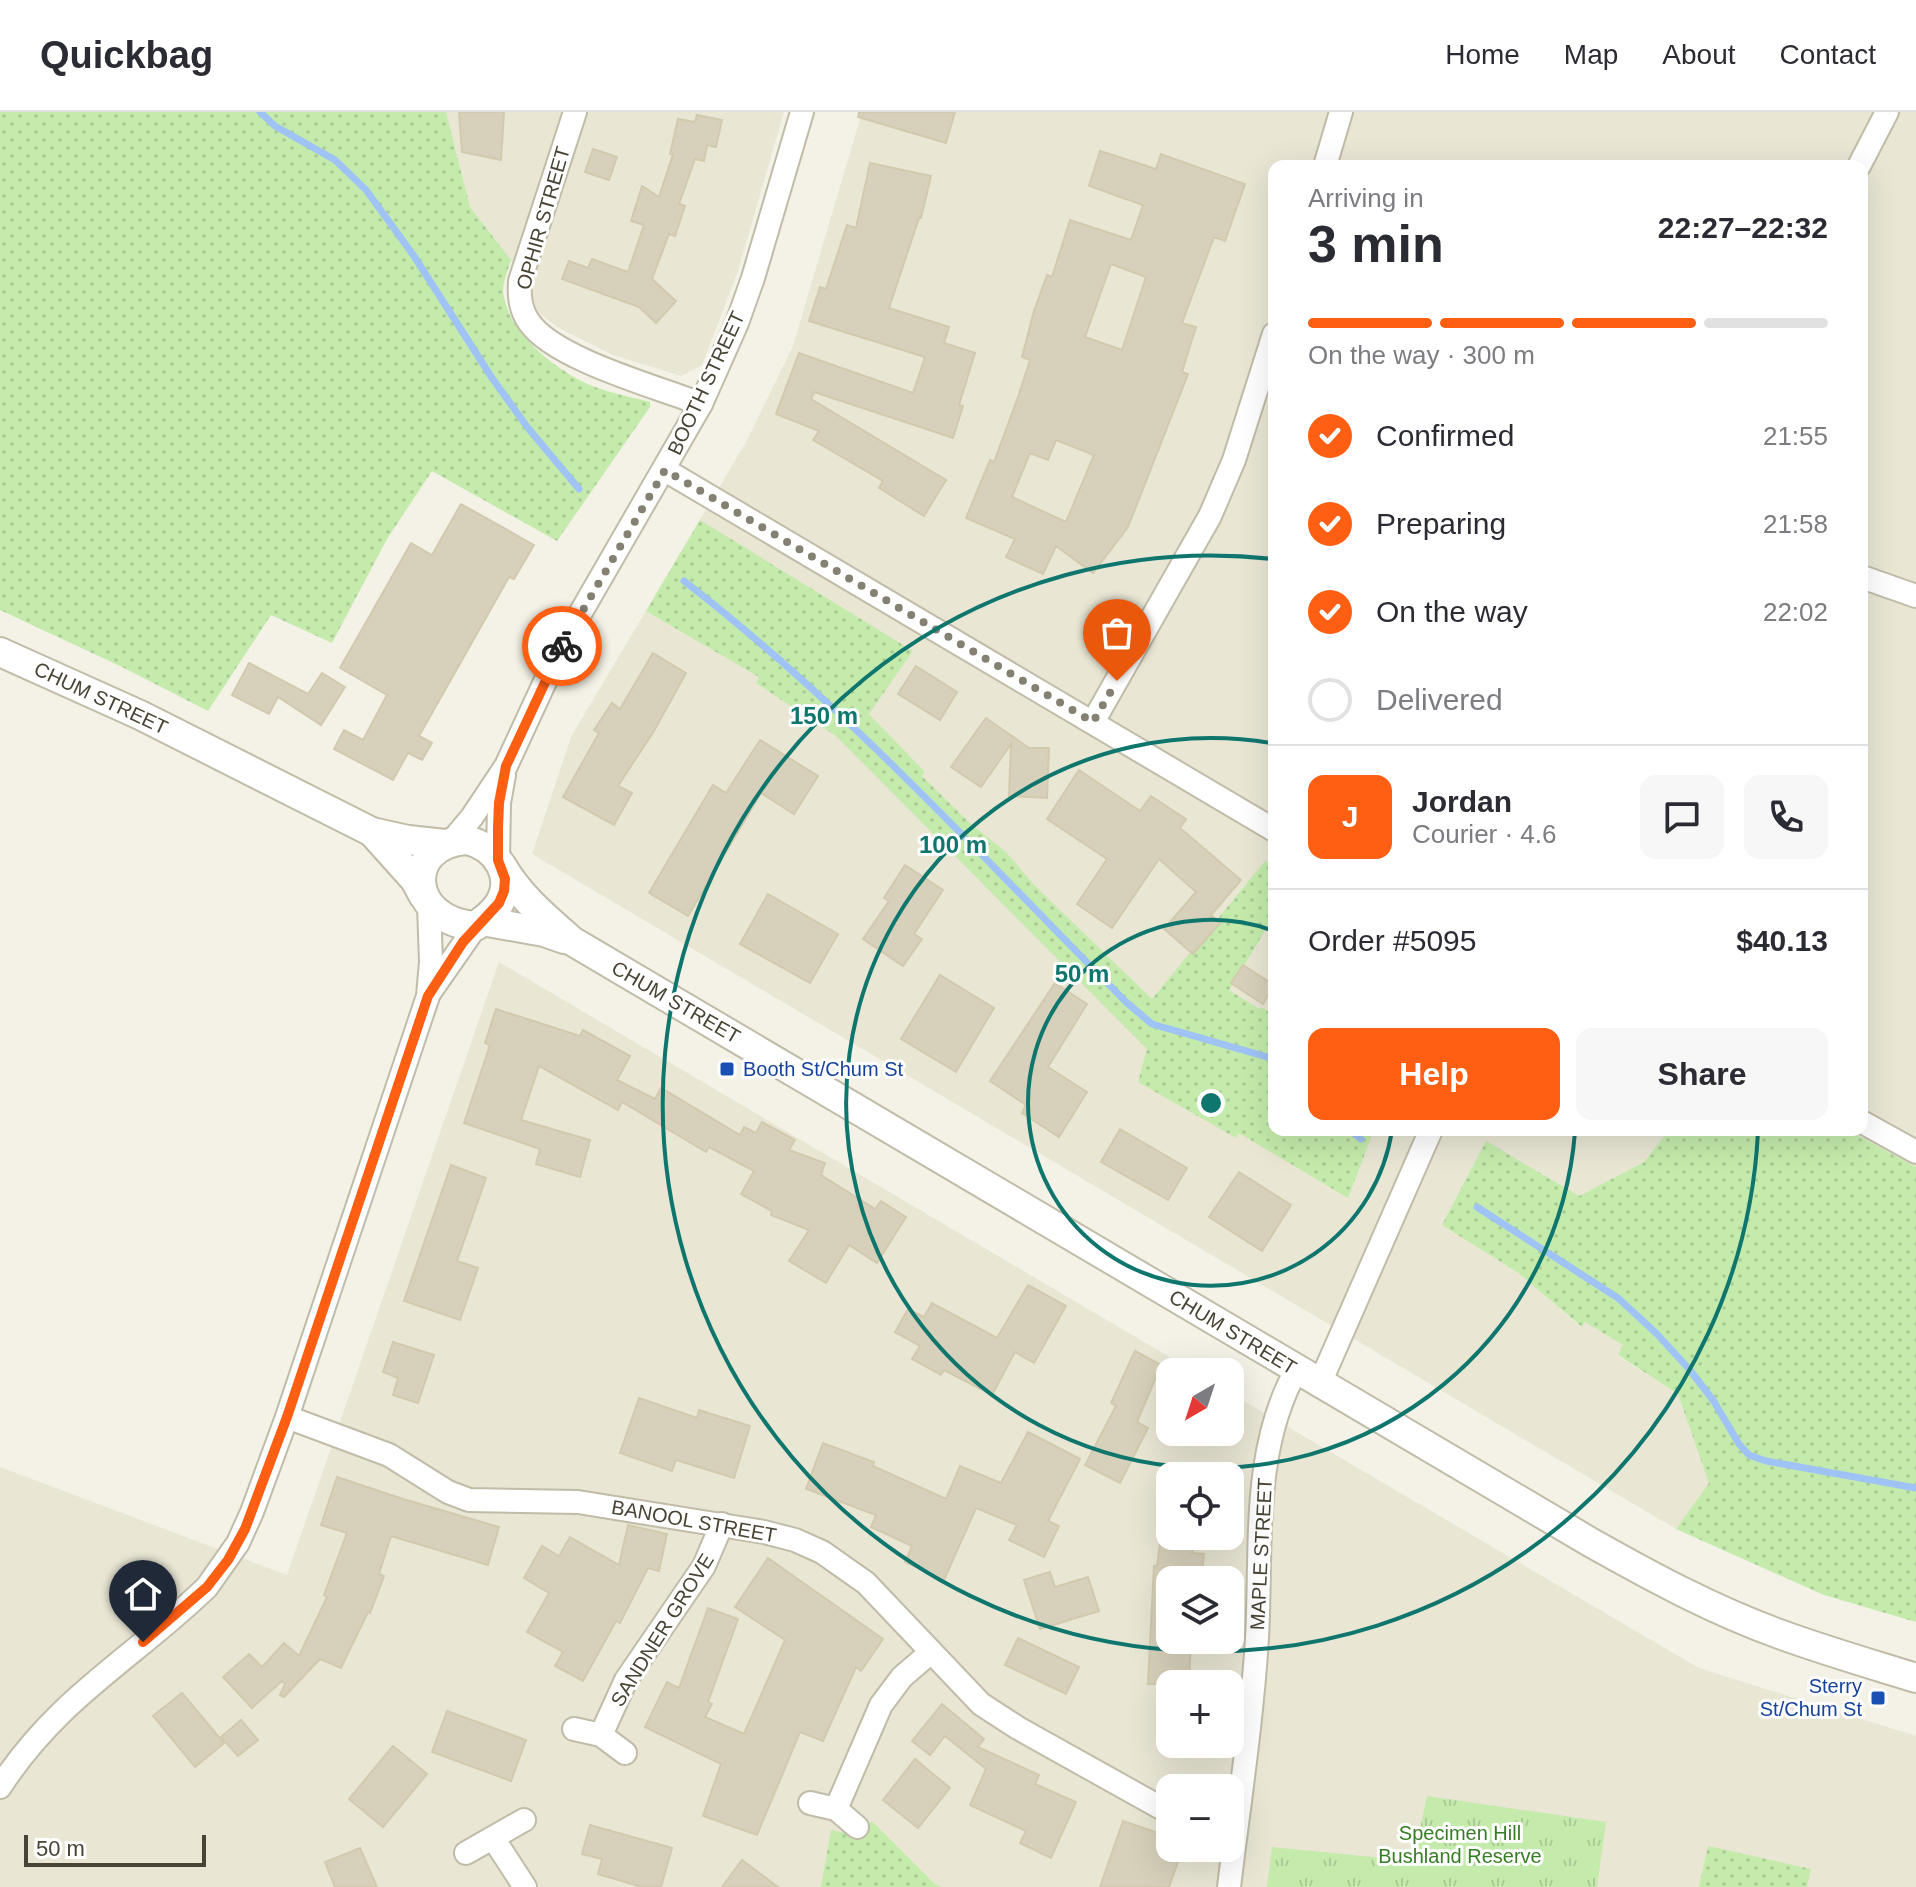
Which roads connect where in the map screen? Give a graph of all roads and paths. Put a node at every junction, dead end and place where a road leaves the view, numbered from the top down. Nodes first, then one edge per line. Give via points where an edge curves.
1 (575, 112) edge
2 (802, 112) edge
3 (1341, 112) edge
4 (1887, 112) edge
5 (1327, 160) edge
6 (1862, 160) edge
7 (1268, 353) edge
8 (701, 404) junction
9 (665, 470) junction
10 (1868, 579) edge
11 (1916, 596) edge
12 (0, 652) edge
13 (1093, 722) junction
14 (506, 766) junction
15 (1268, 826) edge
16 (372, 832) junction
17 (448, 843) junction
18 (500, 863) junction
19 (426, 900) junction
20 (479, 924) junction
21 (572, 941) junction
22 (428, 996) junction
23 (1868, 1125) edge
24 (1428, 1136) edge
25 (1916, 1152) edge
26 (1308, 1376) junction
27 (287, 1417) junction
28 (722, 1524) junction
29 (931, 1652) junction
30 (1916, 1678) edge
31 (574, 1729) dead end
32 (601, 1735) junction
33 (625, 1753) dead end
34 (1240, 1774) edge
35 (0, 1787) edge
36 (810, 1803) dead end
37 (1156, 1805) edge
38 (836, 1809) junction
39 (524, 1820) dead end
40 (857, 1827) dead end
41 (493, 1838) junction
42 (466, 1853) dead end
43 (1230, 1862) edge
44 (525, 1887) edge
45 (1229, 1887) edge

1 - 8 street, OPHIR STREET via 520,281 519,301 528,322 570,355
2 - 8 street, BOOTH STREET via 753,278
3 - 5 street
4 - 6 street
7 - 13 street via 1210,516
8 - 9 street, BOOTH STREET
9 - 13 street
9 - 14 street, BOOTH STREET via 562,645
10 - 11 street
12 - 16 street, CHUM STREET via 140,715
13 - 15 street
14 - 17 street, BOOTH STREET
14 - 18 street, BOOTH STREET via 499,803
16 - 17 street, CHUM STREET
16 - 19 street, CHUM STREET
17 - 18 street via 479,843
17 - 19 street via 425,865
18 - 20 street via 504,891
18 - 21 street, CHUM STREET via 514,887
19 - 20 street via 447,920
19 - 22 street
20 - 21 street, CHUM STREET
20 - 22 street
21 - 26 street, CHUM STREET
22 - 27 street
23 - 25 street
24 - 26 street, MAPLE STREET
26 - 30 street, CHUM STREET via 1682,1591 1783,1636
26 - 34 street, MAPLE STREET via 1284,1392 1266,1467 1257,1640
27 - 28 street, BANOOL STREET via 378,1450 469,1500 578,1502
27 - 35 street via 245,1529 219,1573 80,1693 40,1733
28 - 29 street, BANOOL STREET via 795,1540 846,1567
28 - 32 street, SANDNER GROVE via 704,1566 626,1680
29 - 37 street, BANOOL STREET via 996,1715
29 - 38 street via 881,1705
31 - 32 street
32 - 33 street
36 - 38 street
38 - 40 street
39 - 41 street
41 - 42 street
41 - 44 street
43 - 45 street, MAPLE STREET

